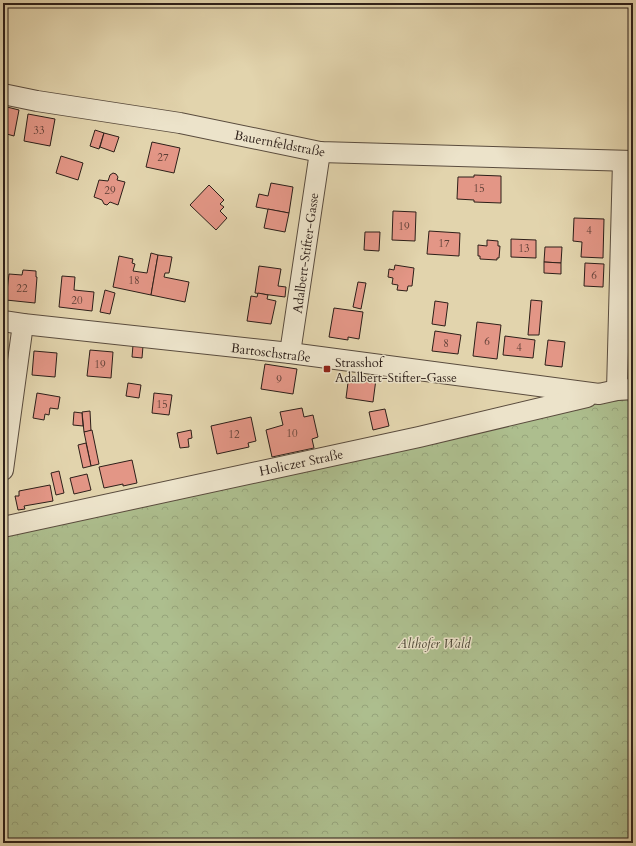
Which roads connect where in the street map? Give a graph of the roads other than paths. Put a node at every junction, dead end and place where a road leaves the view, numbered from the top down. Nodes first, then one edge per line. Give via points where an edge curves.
1 (3, 94) edge
2 (320, 152) junction
3 (628, 161) edge
4 (3, 321) edge
5 (23, 324) junction
6 (290, 353) junction
7 (616, 391) edge
8 (3, 470) edge
9 (3, 527) edge

1 - 2 street, Bauernfeldstraße via 180,123
2 - 3 street, Bauernfeldstraße
2 - 6 street, Adalbert-Stifter-Gasse
3 - 7 street
4 - 5 street, Bartoschstraße
5 - 6 street, Bartoschstraße
5 - 8 street
6 - 7 street, Bartoschstraße
7 - 9 street, Holiczer Straße via 419,437

